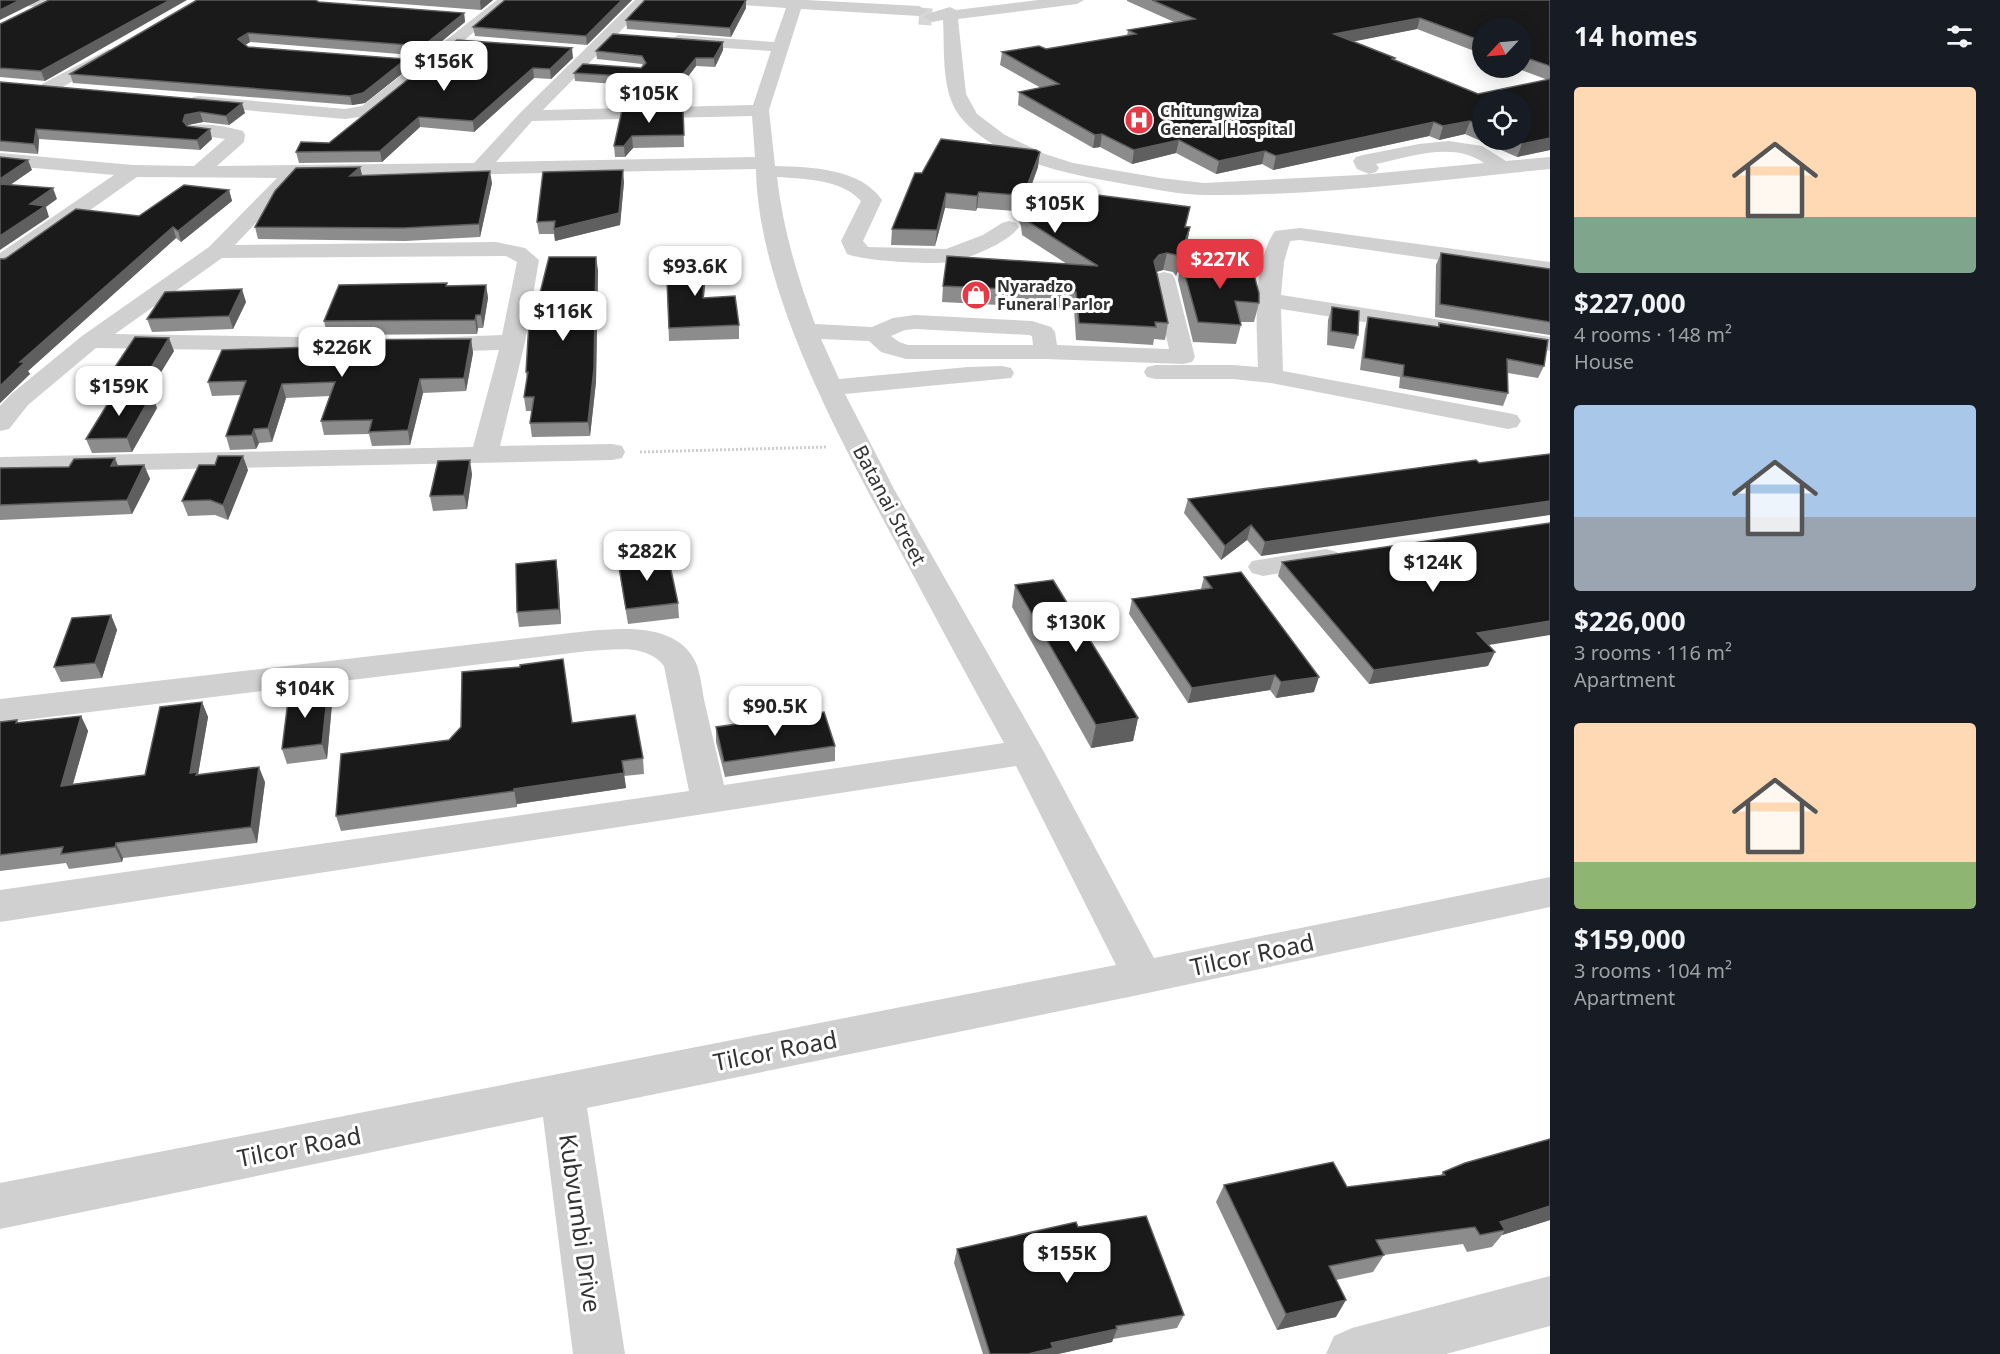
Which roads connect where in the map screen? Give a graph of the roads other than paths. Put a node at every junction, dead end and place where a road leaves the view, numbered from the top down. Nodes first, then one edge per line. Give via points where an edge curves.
1 (1, 0) edge
2 (506, 0) edge
3 (644, 0) edge
4 (728, 0) edge
5 (1077, 0) edge
6 (53, 2) edge
7 (794, 5) edge
8 (939, 14) junction
9 (463, 15) edge
10 (486, 17) junction
11 (20, 19) edge
12 (610, 35) junction
13 (633, 37) edge
14 (667, 39) edge
15 (455, 42) junction
16 (127, 44) edge
17 (478, 44) edge
18 (779, 47) junction
19 (404, 61) edge
20 (428, 63) junction
21 (29, 87) edge
22 (48, 88) junction
23 (83, 91) edge
24 (176, 99) edge
25 (544, 99) junction
26 (760, 110) junction
27 (590, 115) junction
28 (527, 116) junction
29 (197, 130) edge
30 (0, 159) edge
31 (1550, 163) edge
32 (764, 167) junction
33 (480, 168) junction
34 (1502, 168) junction
35 (133, 171) junction
36 (199, 171) junction
37 (292, 172) junction
38 (1390, 179) junction
39 (1009, 227) dead end
40 (217, 252) junction
41 (0, 263) edge
42 (1550, 269) edge
43 (1164, 279) dead end
44 (1270, 300) junction
45 (806, 331) junction
46 (90, 341) junction
47 (513, 342) junction
48 (1550, 344) edge
49 (1271, 376) junction
50 (829, 388) junction
51 (1508, 421) dead end
52 (0, 423) edge
53 (612, 452) road end
54 (484, 455) junction
55 (0, 465) edge
56 (1355, 554) edge
57 (1263, 567) dead end
58 (0, 711) edge
59 (1026, 752) junction
60 (709, 801) junction
61 (1550, 892) edge
62 (0, 906) edge
63 (1143, 977) junction
64 (562, 1092) junction
65 (0, 1206) edge
66 (1550, 1301) edge
67 (592, 1352) edge
68 (1374, 1352) edge

1 - 6 street
2 - 10 street
3 - 12 street
4 - 7 street
5 - 8 street
6 - 11 street
7 - 8 street
7 - 18 street, Batanai Street
8 - 38 street via 963,107 990,134 1038,159 1112,177 1204,189
9 - 10 street
10 - 15 street
12 - 13 street
12 - 25 street via 597,60 574,58
14 - 18 street
15 - 17 street
15 - 20 street
16 - 22 street
18 - 26 street, Batanai Street
19 - 20 street
20 - 24 street via 372,109 362,112 345,114
21 - 22 street
22 - 23 street
25 - 27 street
25 - 28 street
26 - 27 street
26 - 32 street, Batanai Street
27 - 28 street
28 - 33 street
29 - 36 street via 230,133 237,138
30 - 35 street
31 - 34 street
32 - 33 street
32 - 39 street via 833,179 867,193 872,200 852,241 855,249 864,253 948,256 991,240
32 - 45 street, Batanai Street via 785,273
33 - 37 street
34 - 38 street
34 - 38 street via 1476,150 1455,146 1363,161
35 - 36 street
35 - 41 street
36 - 37 street
37 - 40 street
40 - 46 street
40 - 47 street via 514,250 528,260
42 - 44 street via 1300,234 1282,235 1276,243
43 - 45 street via 1183,357 906,352 890,348 875,334
44 - 48 street
44 - 49 street
45 - 50 street, Batanai Street
46 - 47 street via 394,345
46 - 52 street via 19,400
47 - 54 street
49 - 50 street via 1233,372 968,374
49 - 51 street
50 - 59 street, Batanai Street
53 - 54 street
54 - 55 street
56 - 57 street
58 - 60 street via 588,641 645,640 664,645 680,663
59 - 60 street
59 - 63 street, Batanai Street
60 - 62 street
61 - 63 street, Tilcor Road
63 - 64 street, Tilcor Road
64 - 65 street, Tilcor Road
64 - 67 street, Kubvumbi Drive
66 - 68 street

